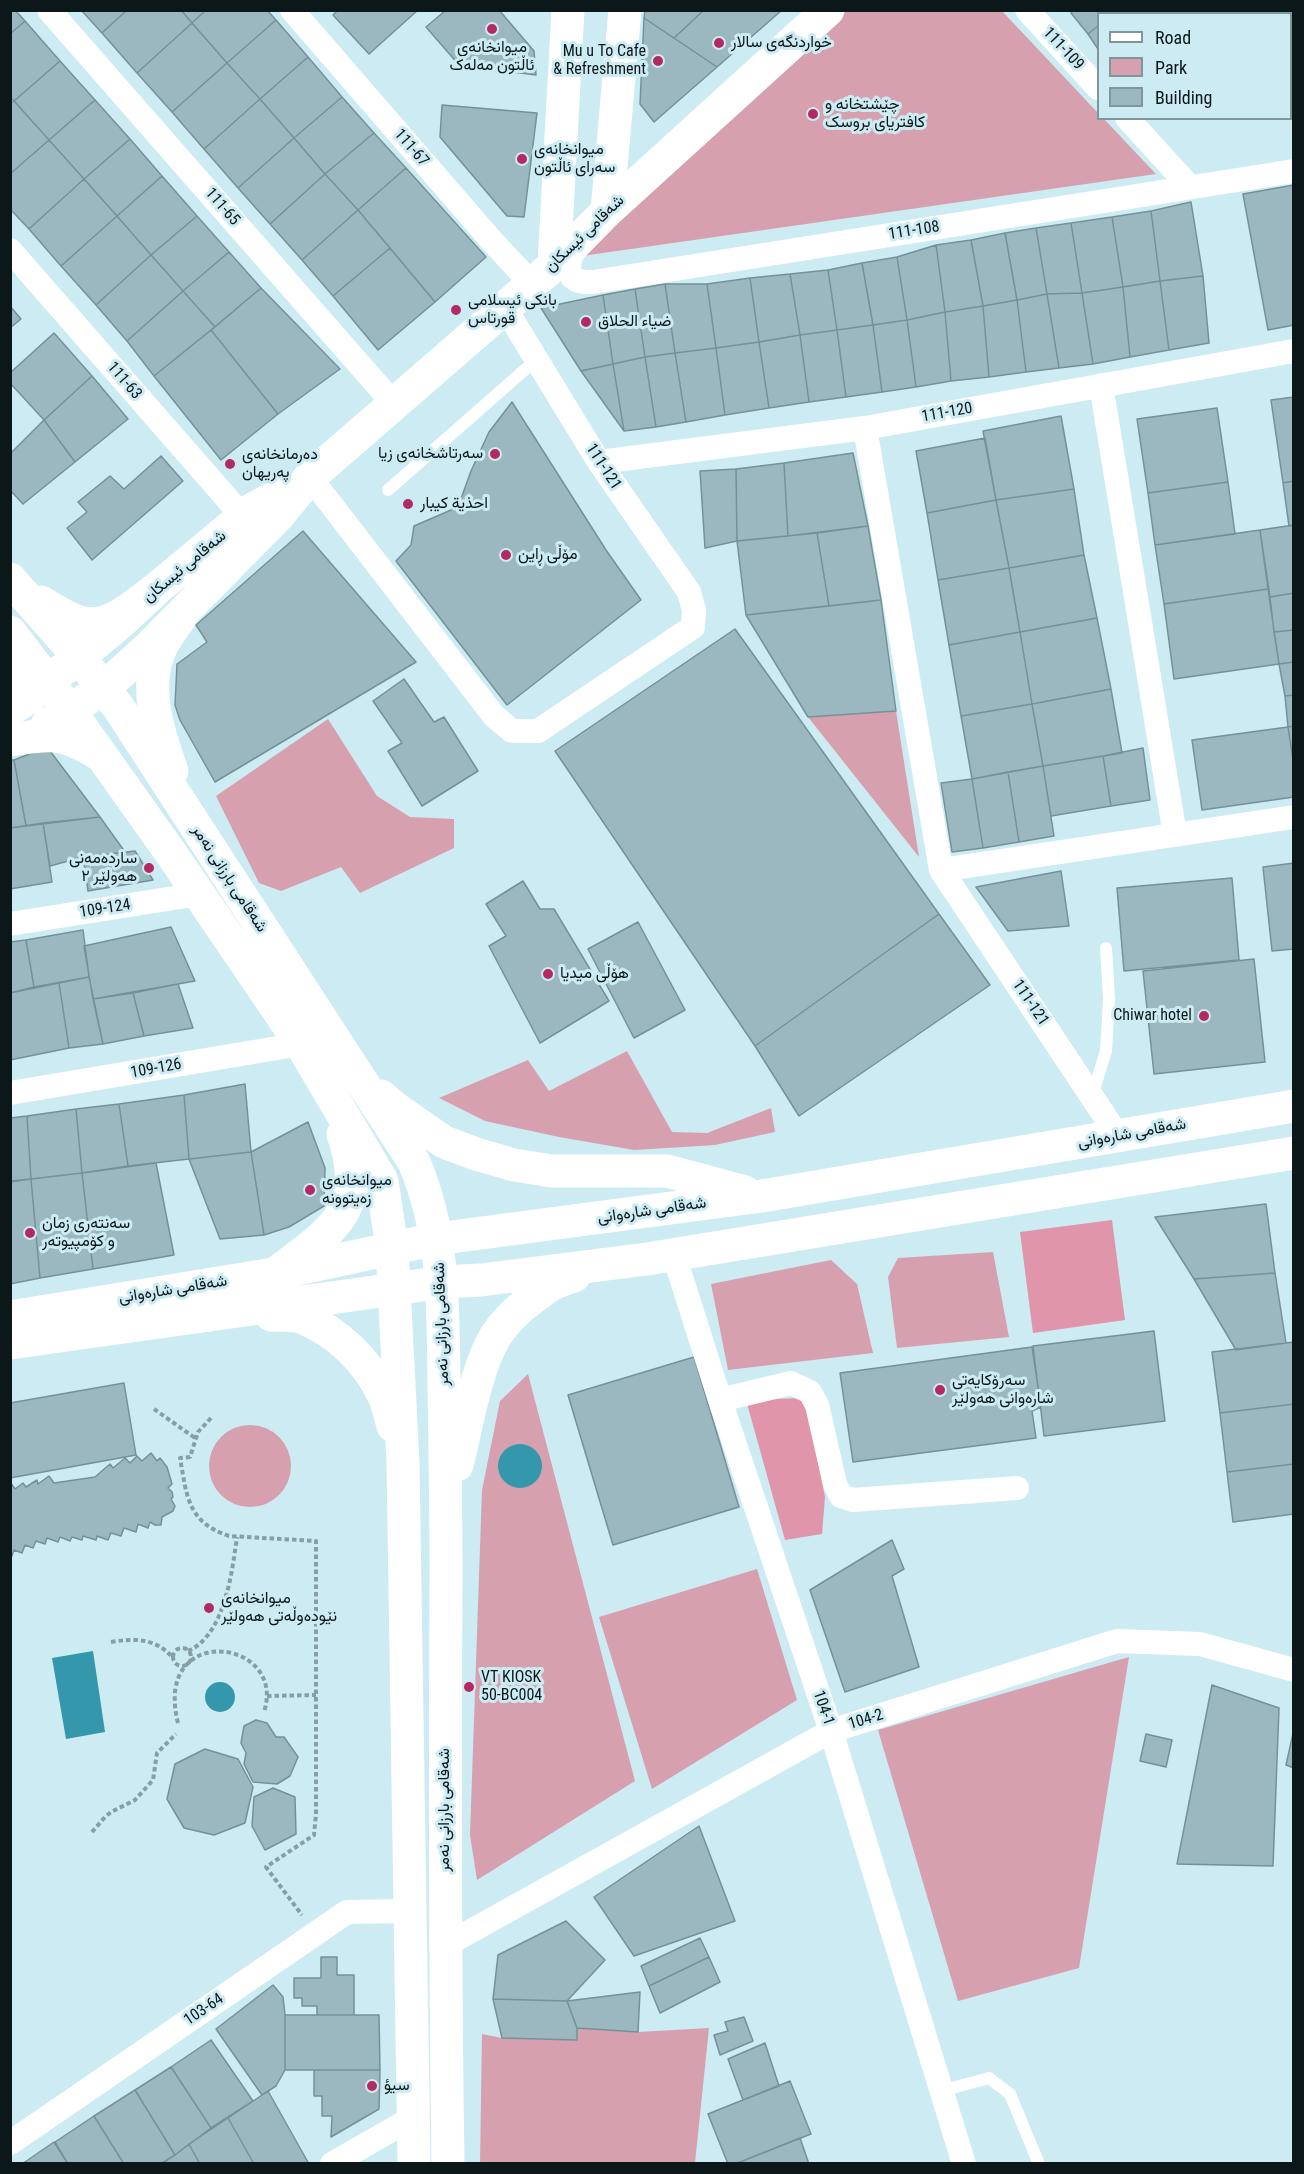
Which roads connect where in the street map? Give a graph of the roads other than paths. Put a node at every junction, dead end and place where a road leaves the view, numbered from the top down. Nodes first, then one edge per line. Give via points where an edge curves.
1 (50, 10) edge
2 (292, 10) edge
3 (625, 10) edge
4 (828, 10) edge
5 (1027, 10) edge
6 (561, 15) edge
7 (1097, 87) edge
8 (1128, 120) edge
9 (1293, 171) edge
10 (1190, 187) junction
11 (607, 212) junction
12 (10, 250) edge
13 (554, 264) junction
14 (506, 308) junction
15 (1293, 351) edge
16 (537, 359) junction
17 (1101, 385) junction
18 (394, 404) junction
19 (865, 428) junction
20 (599, 462) junction
21 (310, 477) junction
22 (388, 490) dead end
23 (238, 512) dead end
24 (15, 584) edge
25 (161, 585) junction
26 (180, 618) junction
27 (10, 632) edge
28 (10, 655) edge
29 (64, 668) junction
30 (104, 687) junction
31 (10, 690) edge
32 (10, 710) edge
33 (70, 711) junction
34 (10, 740) edge
35 (101, 756) junction
36 (188, 815) junction
37 (1293, 817) edge
38 (1175, 835) junction
39 (941, 870) junction
40 (199, 894) junction
41 (10, 924) edge
42 (1106, 948) dead end
43 (301, 1044) junction
44 (352, 1069) junction
45 (329, 1092) junction
46 (10, 1093) edge
47 (1092, 1096) junction
48 (1293, 1106) edge
49 (1118, 1136) junction
50 (1293, 1153) edge
51 (762, 1196) junction
52 (436, 1239) junction
53 (392, 1248) junction
54 (660, 1257) junction
55 (274, 1274) junction
56 (443, 1282) junction
57 (395, 1288) junction
58 (230, 1312) junction
59 (10, 1317) edge
60 (10, 1343) edge
61 (720, 1400) junction
62 (404, 1462) junction
63 (1017, 1488) dead end
64 (446, 1508) junction
65 (1293, 1670) edge
66 (831, 1731) junction
67 (409, 1911) junction
68 (444, 1946) junction
69 (941, 2091) junction
70 (414, 2118) junction
71 (10, 2143) edge
72 (332, 2163) edge
73 (414, 2163) edge
74 (448, 2163) edge
75 (964, 2163) edge
76 (1039, 2163) edge

1 - 18 street, 111-65
2 - 13 street, 111-67 via 492,241
3 - 11 main road
4 - 11 main road, شەقامی ئیسکان
5 - 7 street, 111-109
6 - 13 main road
8 - 10 street
9 - 10 street, 111-108
10 - 13 street, 111-108 via 582,283 572,276 568,265
11 - 13 main road, شەقامی ئیسکان
12 - 23 street, 111-63
13 - 14 main road, شەقامی ئیسکان
14 - 16 street, 111-121
14 - 18 main road, شەقامی ئیسکان
15 - 17 street, 111-120
16 - 20 street, 111-121
16 - 22 lane
17 - 19 street, 111-120
17 - 38 street
18 - 21 main road, شەقامی ئیسکان
19 - 20 street, 111-120
19 - 39 street
20 - 21 street, 111-121 via 688,592 694,610 693,627 538,731 512,731 494,716
21 - 25 main road, شەقامی ئیسکان via 251,510
21 - 26 main road, شەقامی ئیسکان
24 - 25 main road via 61,614 96,624 119,616
24 - 29 main road, شەقامی بارزانی نەمر
25 - 29 main road, شەقامی ئیسکان
26 - 30 main road, شەقامی ئیسکان
26 - 36 main road via 162,646 153,677 155,715
27 - 29 main road, شەقامی بارزانی نەمر
28 - 31 main road via 14,670
29 - 30 main road, شەقامی بارزانی نەمر
29 - 32 main road, شەقامی ئیسکان
29 - 33 main road, شەقامی بارزانی نەمر
30 - 33 main road, شەقامی ئیسکان
30 - 36 main road, شەقامی بارزانی نەمر
33 - 34 main road, شەقامی ئیسکان via 39,731
33 - 35 main road, شەقامی بارزانی نەمر
34 - 35 main road via 64,736
35 - 40 main road, شەقامی بارزانی نەمر
36 - 44 main road, شەقامی بارزانی نەمر
37 - 38 street
38 - 39 street
39 - 47 street, 111-121
40 - 41 street, 109-124
40 - 43 main road, شەقامی بارزانی نەمر
42 - 47 lane via 1107,1051
43 - 45 main road, شەقامی بارزانی نەمر
43 - 46 street, 109-126
44 - 51 main road via 423,1129 476,1154 552,1171 667,1171
44 - 52 main road, شەقامی بارزانی نەمر via 414,1162 425,1189
45 - 53 main road, شەقامی بارزانی نەمر via 382,1181
45 - 55 main road via 347,1144 352,1171 350,1197 334,1224
47 - 49 street, 111-121
48 - 49 main road, شەقامی شارەوانی
49 - 51 main road, شەقامی شارەوانی
50 - 54 main road, شەقامی شارەوانی
51 - 52 main road, شەقامی شارەوانی
52 - 53 main road, شەقامی شارەوانی
52 - 56 main road, شەقامی بارزانی نەمر
53 - 55 main road, شەقامی شارەوانی
53 - 57 main road, شەقامی بارزانی نەمر
54 - 56 main road, شەقامی شارەوانی
54 - 61 street, 104-1
54 - 64 main road via 554,1281 509,1318 481,1370
55 - 59 main road, شەقامی شارەوانی
56 - 57 main road, شەقامی شارەوانی
56 - 64 main road, شەقامی بارزانی نەمر
57 - 58 main road, شەقامی شارەوانی
57 - 62 main road, شەقامی بارزانی نەمر
58 - 60 main road, شەقامی شارەوانی
58 - 62 main road via 302,1317 327,1329 368,1369 384,1396
61 - 63 street via 791,1383 810,1392 817,1406 835,1484 841,1496 853,1500
61 - 66 street, 104-1
62 - 67 main road, شەقامی بارزانی نەمر
64 - 68 main road, شەقامی بارزانی نەمر
65 - 66 street, 104-2 via 1200,1644 1117,1641
66 - 68 street, 104-2
66 - 69 street, 104-1
67 - 70 main road, شەقامی بارزانی نەمر
67 - 71 street, 103-64 via 347,1912
68 - 74 main road, شەقامی بارزانی نەمر
69 - 75 street, 104-1
69 - 76 lane via 989,2078 1010,2094
70 - 72 street
70 - 73 main road, شەقامی بارزانی نەمر

